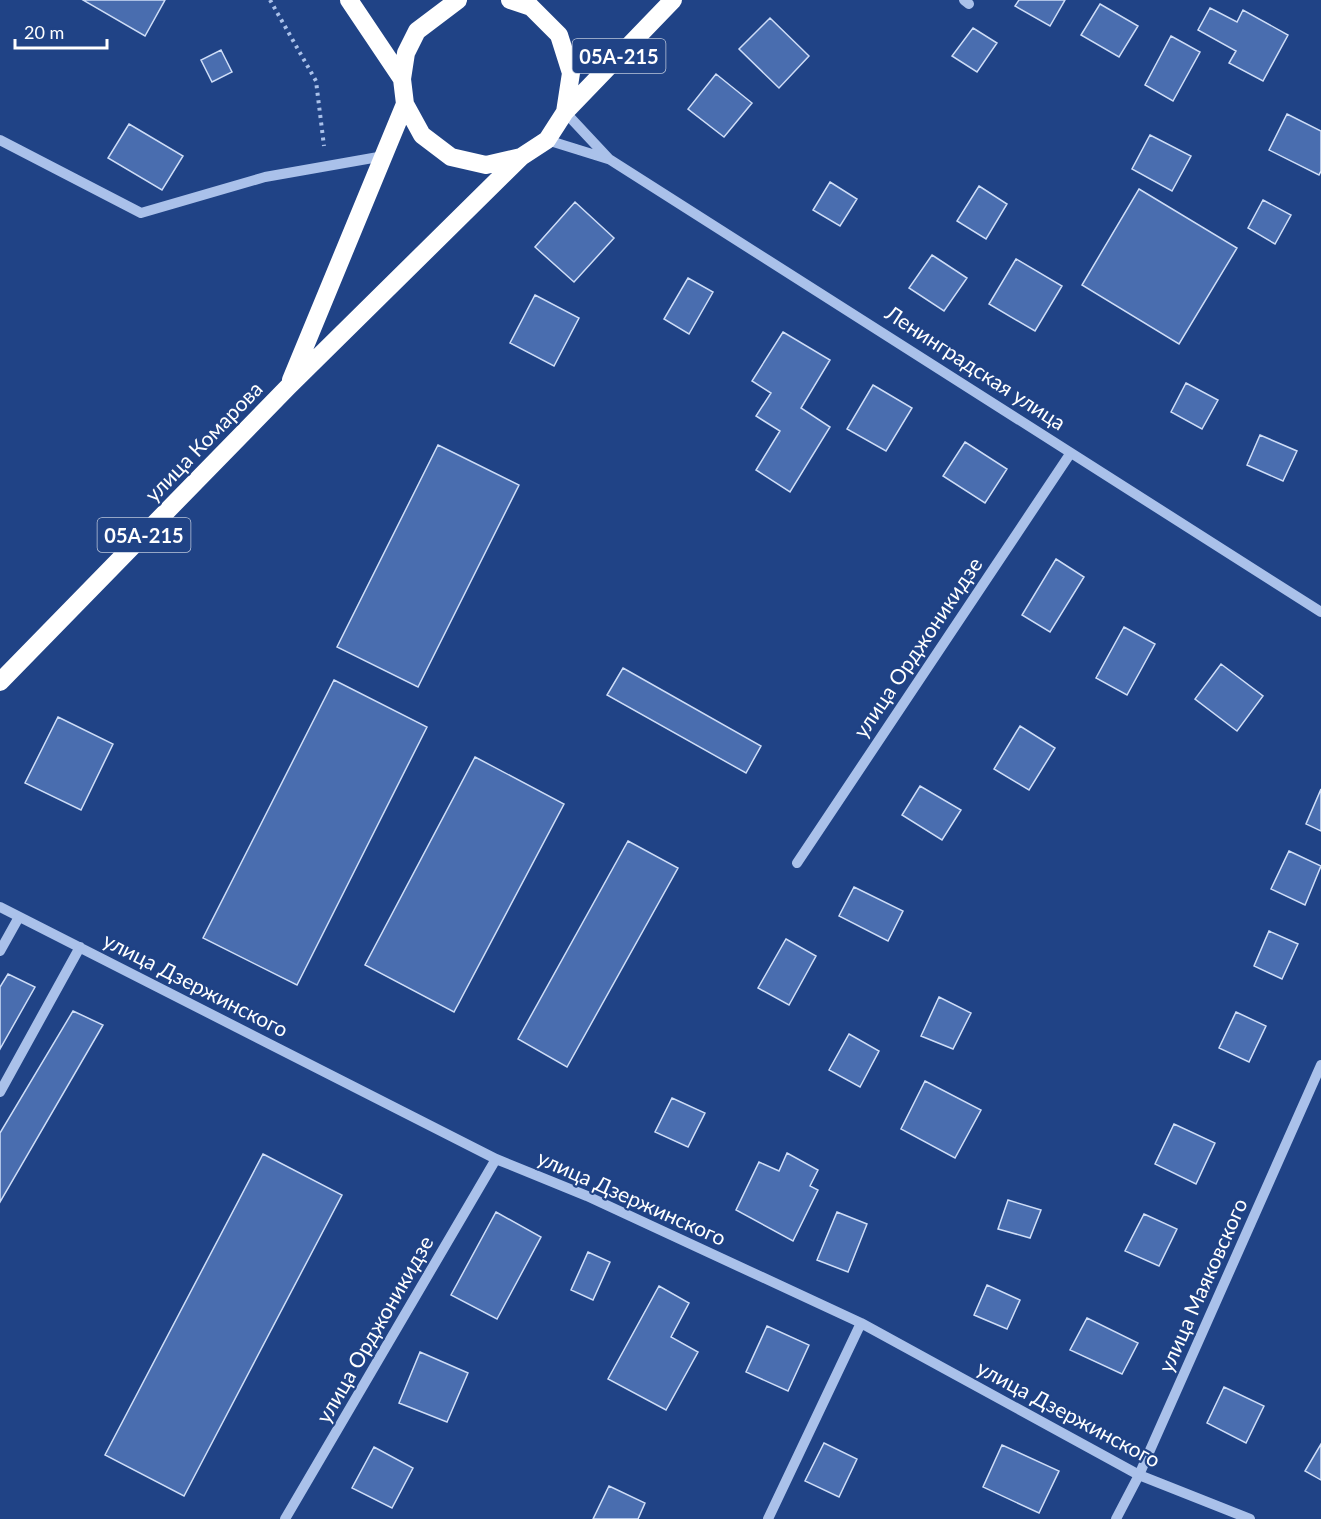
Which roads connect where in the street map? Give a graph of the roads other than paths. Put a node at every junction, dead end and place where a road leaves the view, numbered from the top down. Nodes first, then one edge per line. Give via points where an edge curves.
1 (349, 0) edge
2 (457, 0) edge
3 (510, 0) edge
4 (548, 0) edge
5 (673, 0) edge
6 (531, 7) junction
7 (402, 79) junction
8 (405, 104) junction
9 (565, 112) junction
10 (0, 140) edge
11 (547, 140) junction
12 (384, 156) junction
13 (521, 157) junction
14 (609, 159) junction
15 (288, 387) junction
16 (1070, 454) junction
17 (1321, 612) edge
18 (0, 682) edge
19 (797, 863) dead end
20 (0, 907) edge
21 (19, 917) junction
22 (80, 947) junction
23 (0, 951) edge
24 (1321, 1065) edge
25 (0, 1092) edge
26 (496, 1159) junction
27 (861, 1323) junction
28 (1139, 1475) junction
29 (285, 1519) edge
30 (768, 1519) edge
31 (1116, 1519) edge
32 (1250, 1519) edge

1 - 7 highway
2 - 7 highway, 05А-215 via 417,31 406,53
3 - 6 highway
4 - 6 highway
5 - 9 highway, 05А-215
6 - 9 highway via 559,35 572,73
7 - 8 highway, 05А-215
8 - 12 highway, улица Комарова / 05А-215
8 - 13 highway via 422,135 451,157 486,165
9 - 11 highway, 05А-215
9 - 14 street, Ленинградская улица
10 - 12 street via 141,213 265,177
11 - 13 highway, 05А-215
11 - 14 street, Ленинградская улица
12 - 15 highway, улица Комарова / 05А-215
13 - 15 highway, улица Комарова / 05А-215
14 - 16 street, Ленинградская улица
15 - 18 highway, улица Комарова / 05А-215
16 - 17 street, Ленинградская улица
16 - 19 street, улица Орджоникидзе
20 - 21 street, улица Дзержинского
21 - 22 street, улица Дзержинского
21 - 23 street
22 - 25 street
22 - 26 street, улица Дзержинского
24 - 28 street, улица Маяковского
26 - 27 street, улица Дзержинского via 587,1196
26 - 29 street, улица Орджоникидзе
27 - 28 street, улица Дзержинского
27 - 30 street
28 - 31 street, улица Маяковского
28 - 32 street, улица Дзержинского

